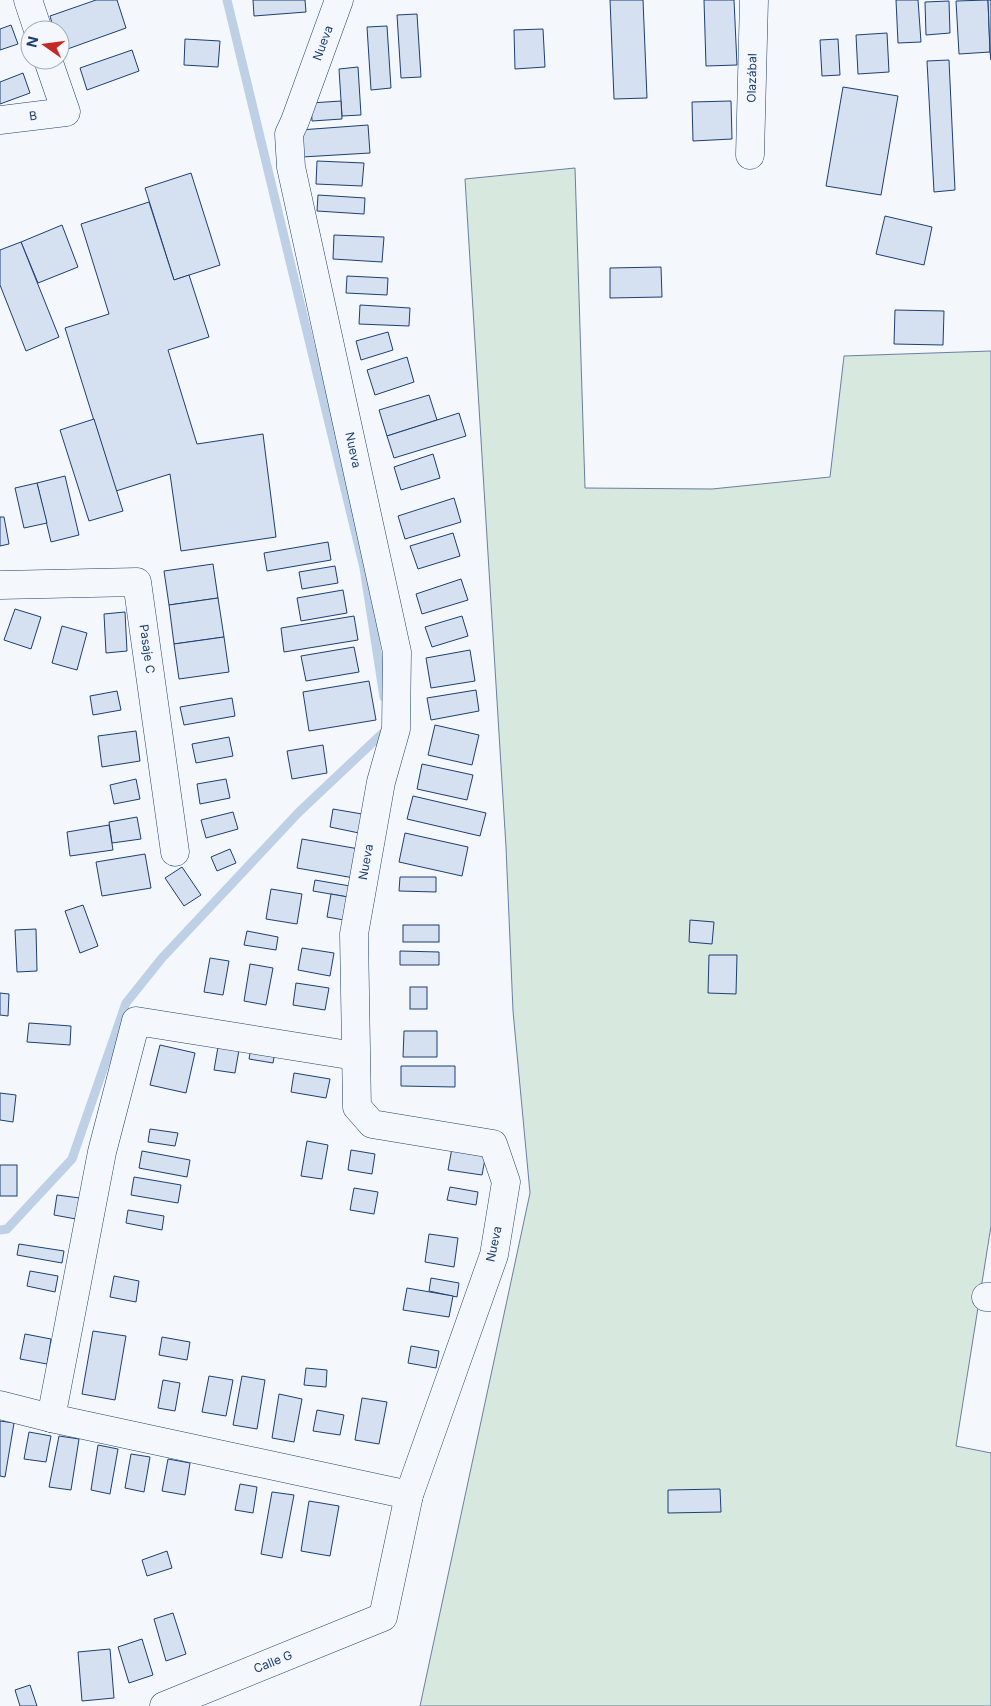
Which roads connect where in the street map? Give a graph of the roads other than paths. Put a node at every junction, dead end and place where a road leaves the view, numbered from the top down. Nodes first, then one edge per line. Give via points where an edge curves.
1 (28, 0) edge
2 (339, 0) edge
3 (754, 0) edge
4 (35, 20) edge
5 (51, 70) edge
6 (0, 120) edge
7 (750, 155) dead end
8 (0, 585) edge
9 (175, 852) dead end
10 (355, 1056) junction
11 (0, 1405) edge
12 (51, 1418) junction
13 (409, 1495) junction
14 (383, 1617) joint
15 (164, 1706) edge

1 - 4 street
2 - 10 street, Nueva via 289,134 291,167 397,652 396,729 380,782 354,934
3 - 7 street, Olazábal
5 - 6 street, B via 66,112
8 - 9 street, Pasaje C via 137,582
10 - 12 street via 136,1021 102,1152
10 - 13 street, Nueva via 357,1108 372,1124 493,1144 506,1182 494,1255
11 - 12 street
12 - 13 street
13 - 14 street, Nueva
14 - 15 street, Calle G

